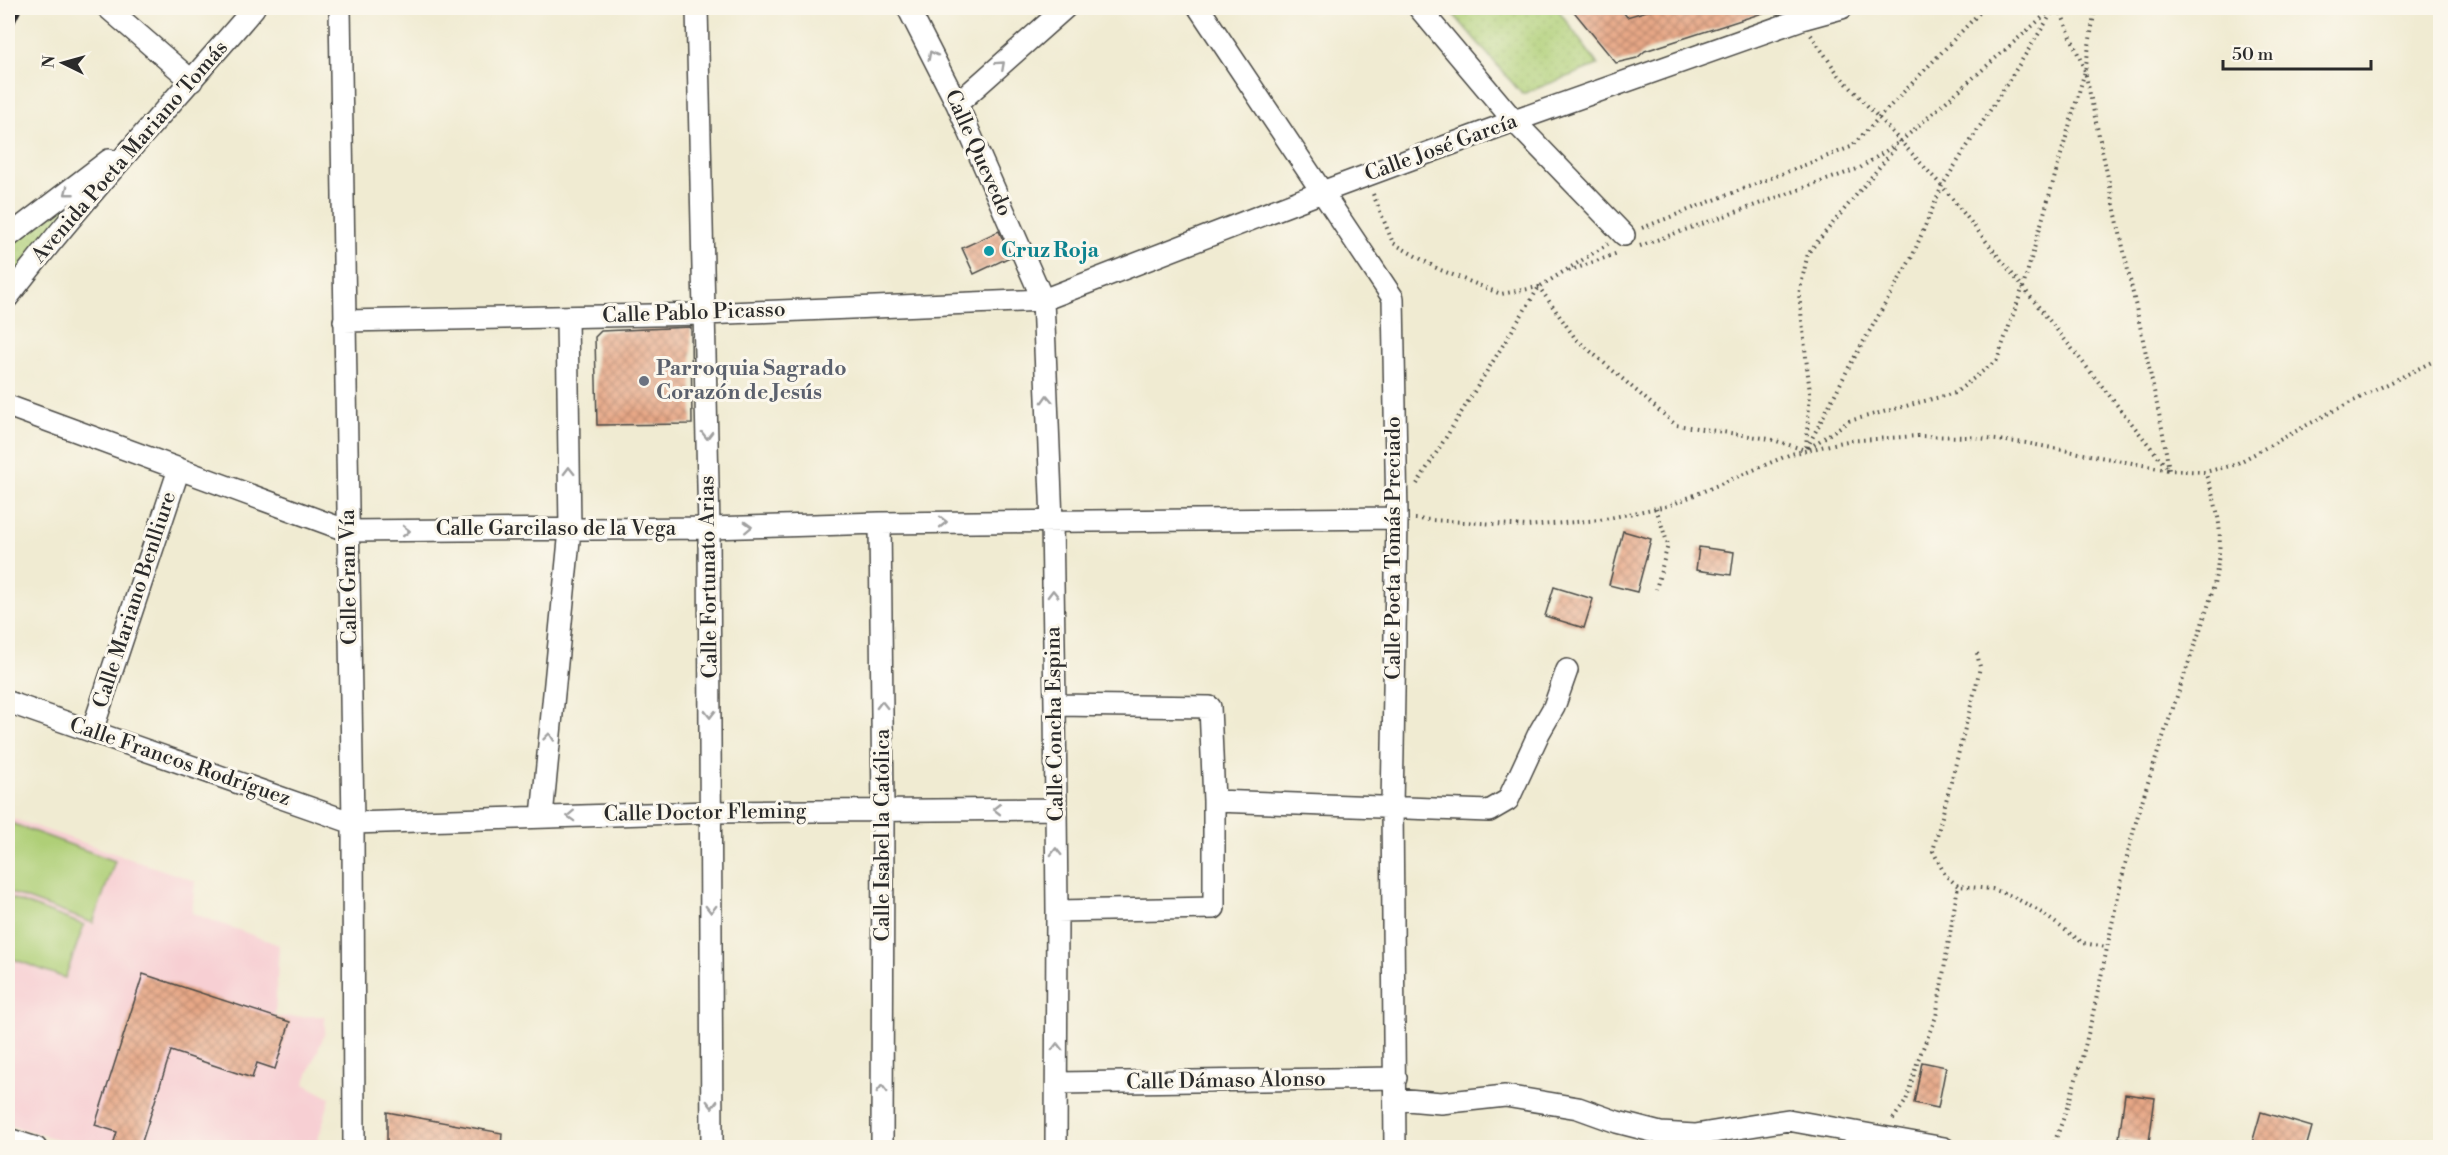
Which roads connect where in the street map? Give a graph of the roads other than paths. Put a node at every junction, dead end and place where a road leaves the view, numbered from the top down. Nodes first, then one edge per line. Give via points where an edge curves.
1 (108, 8) edge
2 (254, 8) edge
3 (340, 8) edge
4 (697, 8) edge
5 (908, 8) edge
6 (1065, 8) edge
7 (1199, 8) edge
8 (1419, 8) edge
9 (1842, 8) edge
10 (1797, 13) edge
11 (192, 81) junction
12 (957, 104) junction
13 (1514, 121) junction
14 (146, 129) junction
15 (1322, 192) junction
16 (8, 237) edge
17 (1628, 244) road end
18 (8, 297) edge
19 (1043, 300) junction
20 (704, 314) junction
21 (567, 317) junction
22 (344, 321) junction
23 (8, 406) edge
24 (179, 470) junction
25 (1397, 518) junction
26 (1052, 521) junction
27 (880, 523) junction
28 (709, 528) junction
29 (570, 530) junction
30 (348, 531) junction
31 (1567, 670) dead end
32 (8, 702) edge
33 (1055, 705) junction
34 (92, 731) junction
35 (1214, 801) junction
36 (1392, 807) junction
37 (883, 809) junction
38 (1056, 809) junction
39 (710, 812) junction
40 (542, 816) junction
41 (353, 822) junction
42 (1058, 911) junction
43 (1057, 1083) junction
44 (1396, 1088) junction
45 (8, 1139) edge
46 (36, 1148) edge
47 (354, 1148) edge
48 (712, 1148) edge
49 (882, 1148) edge
50 (1056, 1148) edge
51 (1395, 1148) edge
52 (1944, 1148) edge

1 - 11 street
2 - 11 street, Avenida Poeta Mariano Tomás
3 - 22 street, Calle Gran Vía
4 - 20 street, Calle Fortunato Arias
12 -> 5 street, Calle Quevedo
12 -> 6 street
7 - 15 street, Calle Poeta Tomás Preciado
8 - 13 street
9 - 10 street, Calle José García
10 - 13 street, Calle José García
11 - 14 street, Avenida Poeta Mariano Tomás
12 - 19 street, Calle Quevedo
13 - 15 street, Calle José García
13 - 17 street
14 -> 16 street
14 - 18 street, Avenida Poeta Mariano Tomás
15 - 19 street, Calle José García
15 - 25 street, Calle Poeta Tomás Preciado via 1393,298
19 - 20 street, Calle Pablo Picasso
26 -> 19 street, Calle Concha Espina
20 - 21 street, Calle Pablo Picasso
20 -> 28 street, Calle Fortunato Arias
21 - 22 street, Calle Pablo Picasso
29 -> 21 street
22 - 30 street, Calle Gran Vía
23 - 24 street
24 - 30 street
24 - 34 street, Calle Mariano Benlliure
25 - 26 street, Calle Garcilaso de la Vega
25 - 36 street, Calle Poeta Tomás Preciado
27 -> 26 street, Calle Garcilaso de la Vega
33 -> 26 street, Calle Concha Espina
28 -> 27 street, Calle Garcilaso de la Vega
37 -> 27 street, Calle Isabel la Católica
28 - 29 street, Calle Garcilaso de la Vega
28 -> 39 street, Calle Fortunato Arias
30 -> 29 street, Calle Garcilaso de la Vega
40 -> 29 street
30 - 41 street, Calle Gran Vía
31 - 36 street via 1554,707 1508,800 1489,811
32 - 34 street, Calle Francos Rodríguez
33 - 35 street via 1210,707
33 - 38 street, Calle Concha Espina
34 - 41 street, Calle Francos Rodríguez
35 - 36 street
35 - 42 street via 1214,908
36 - 44 street, Calle Poeta Tomás Preciado
38 -> 37 street, Calle Doctor Fleming
37 - 39 street, Calle Doctor Fleming
49 -> 37 street, Calle Isabel la Católica
42 -> 38 street, Calle Concha Espina
39 -> 40 street, Calle Doctor Fleming
39 -> 48 street, Calle Fortunato Arias
40 - 41 street, Calle Doctor Fleming
41 - 47 street, Calle Gran Vía
43 -> 42 street, Calle Concha Espina
43 - 44 street, Calle Dámaso Alonso
43 - 50 street, Calle Concha Espina
44 - 51 street, Calle Poeta Tomás Preciado
44 - 52 street, Calle Dámaso Alonso via 1441,1103 1505,1096 1578,1108 1660,1133 1695,1135 1788,1120
45 - 46 street

